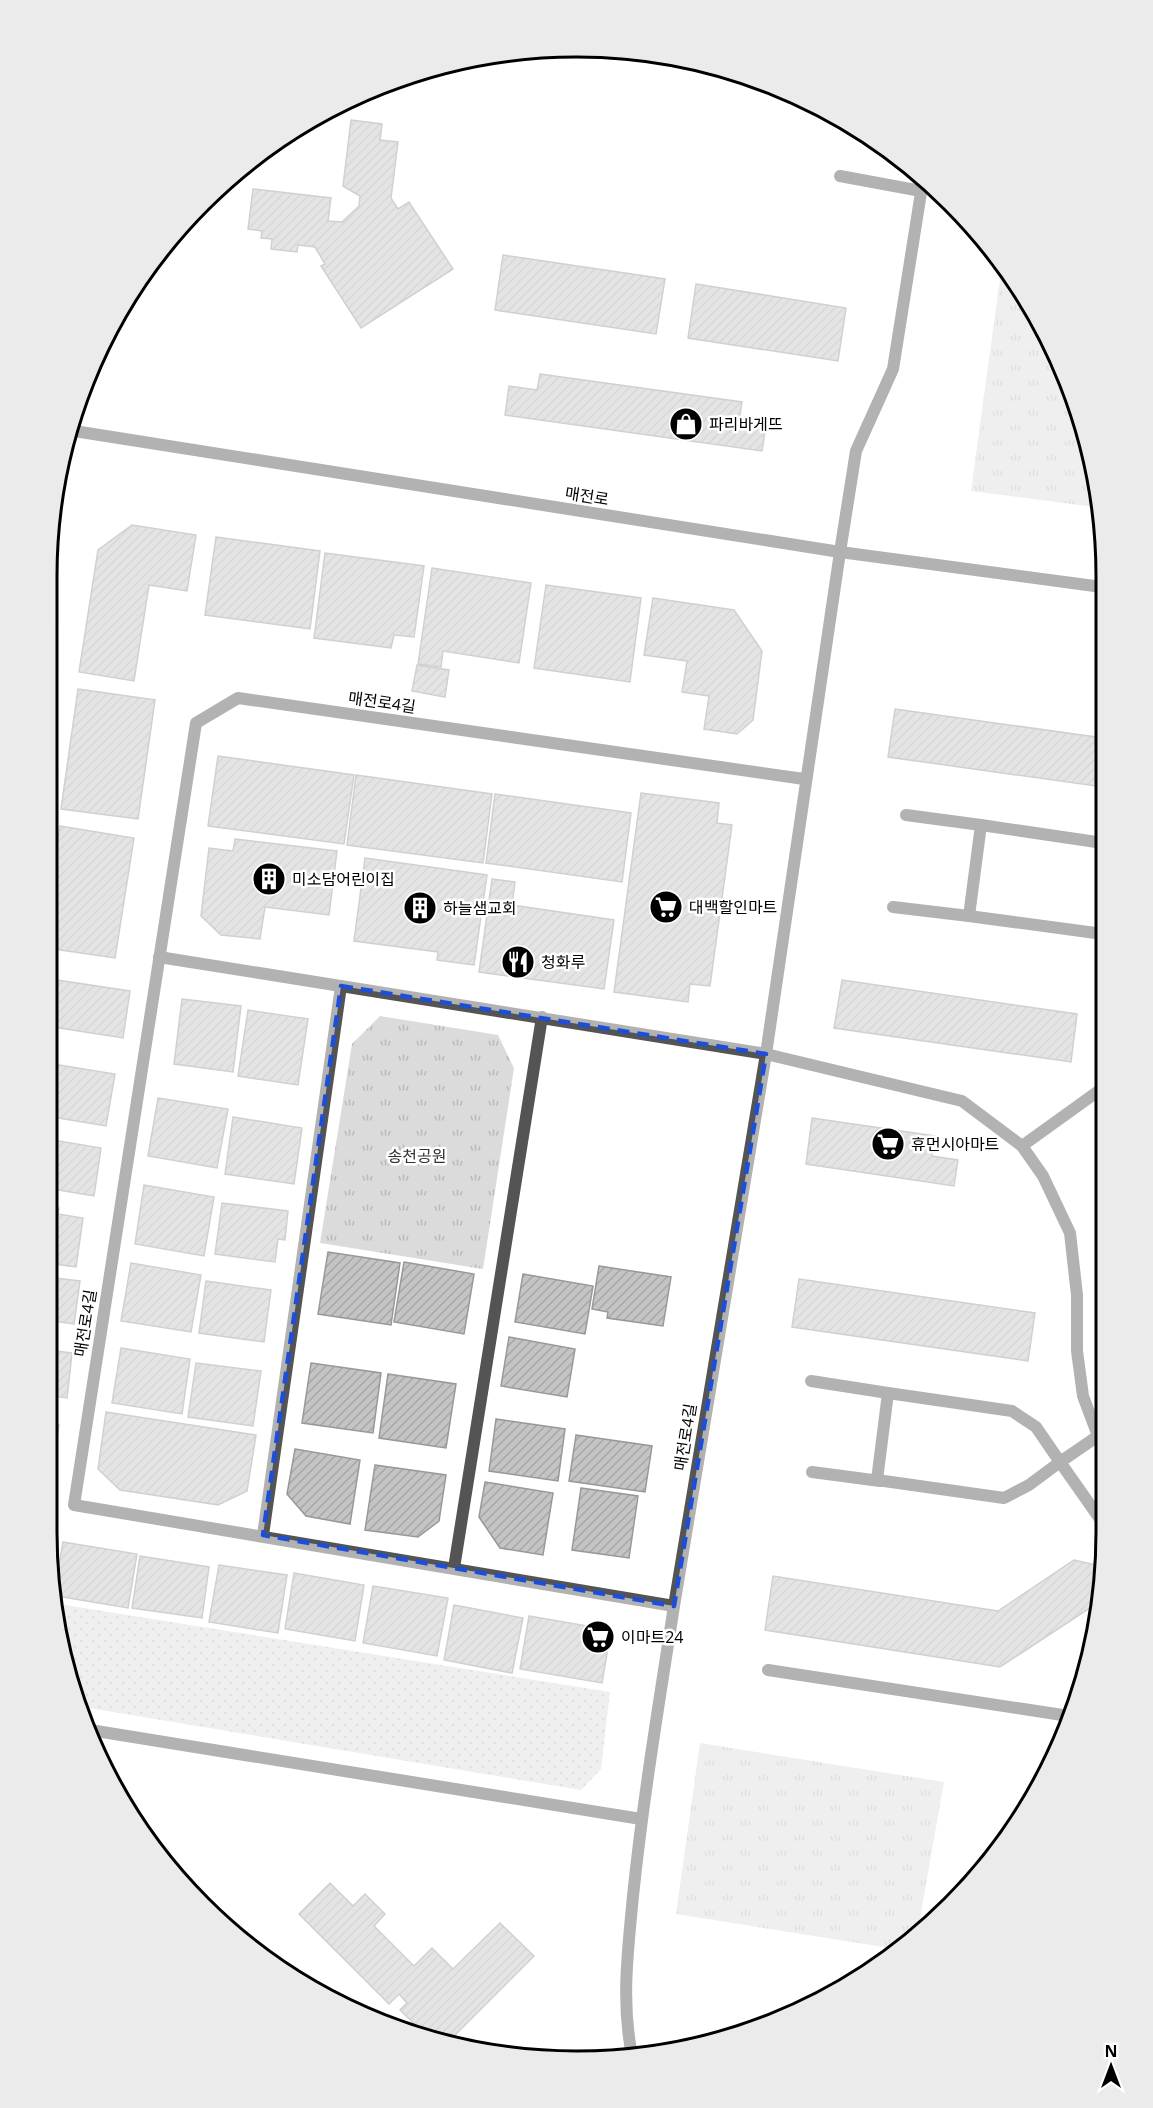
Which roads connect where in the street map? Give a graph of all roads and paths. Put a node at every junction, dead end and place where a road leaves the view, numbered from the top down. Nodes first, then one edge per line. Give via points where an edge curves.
1 (840, 176) dead end
2 (918, 186) edge
3 (922, 188) edge
4 (78, 432) edge
5 (840, 552) junction
6 (1096, 586) edge
7 (804, 779) junction
8 (906, 815) dead end
9 (981, 825) junction
10 (1096, 842) edge
11 (893, 907) dead end
12 (969, 915) junction
13 (1096, 933) edge
14 (159, 957) junction
15 (341, 986) junction
16 (542, 1017) junction
17 (766, 1054) junction
18 (1096, 1093) edge
19 (1022, 1146) junction
20 (811, 1381) dead end
21 (888, 1393) junction
22 (1096, 1426) edge
23 (1096, 1443) edge
24 (1060, 1462) junction
25 (812, 1472) dead end
26 (880, 1481) junction
27 (1096, 1513) edge
28 (263, 1535) junction
29 (454, 1568) junction
30 (674, 1606) junction
31 (768, 1670) dead end
32 (1062, 1715) edge
33 (98, 1731) edge
34 (641, 1819) junction
35 (631, 2048) edge

1 - 2 street
3 - 5 street, 매전로4길 via 893,369 856,451
4 - 5 street, 매전로
5 - 6 street, 매전로
5 - 7 street, 매전로4길
7 - 14 street, 매전로4길 via 238,698 196,723
7 - 17 street, 매전로4길
8 - 9 street
9 - 10 street
9 - 12 street
11 - 12 street
12 - 13 street
14 - 15 street
14 - 28 street, 매전로4길 via 74,1505
15 - 16 street
15 - 28 street
16 - 17 street
16 - 29 street
17 - 19 street via 962,1101
17 - 30 street, 매전로4길
18 - 19 street
19 - 22 street via 1042,1176 1070,1233 1083,1396
20 - 21 street
21 - 24 street via 1012,1411 1036,1428
21 - 26 street via 877,1480
23 - 24 street
24 - 26 street via 1004,1498
24 - 27 street
25 - 26 street
28 - 29 street, 매전로4길
29 - 30 street, 매전로4길
30 - 34 street
31 - 32 street
33 - 34 street
34 - 35 street via 626,1972 626,2020

